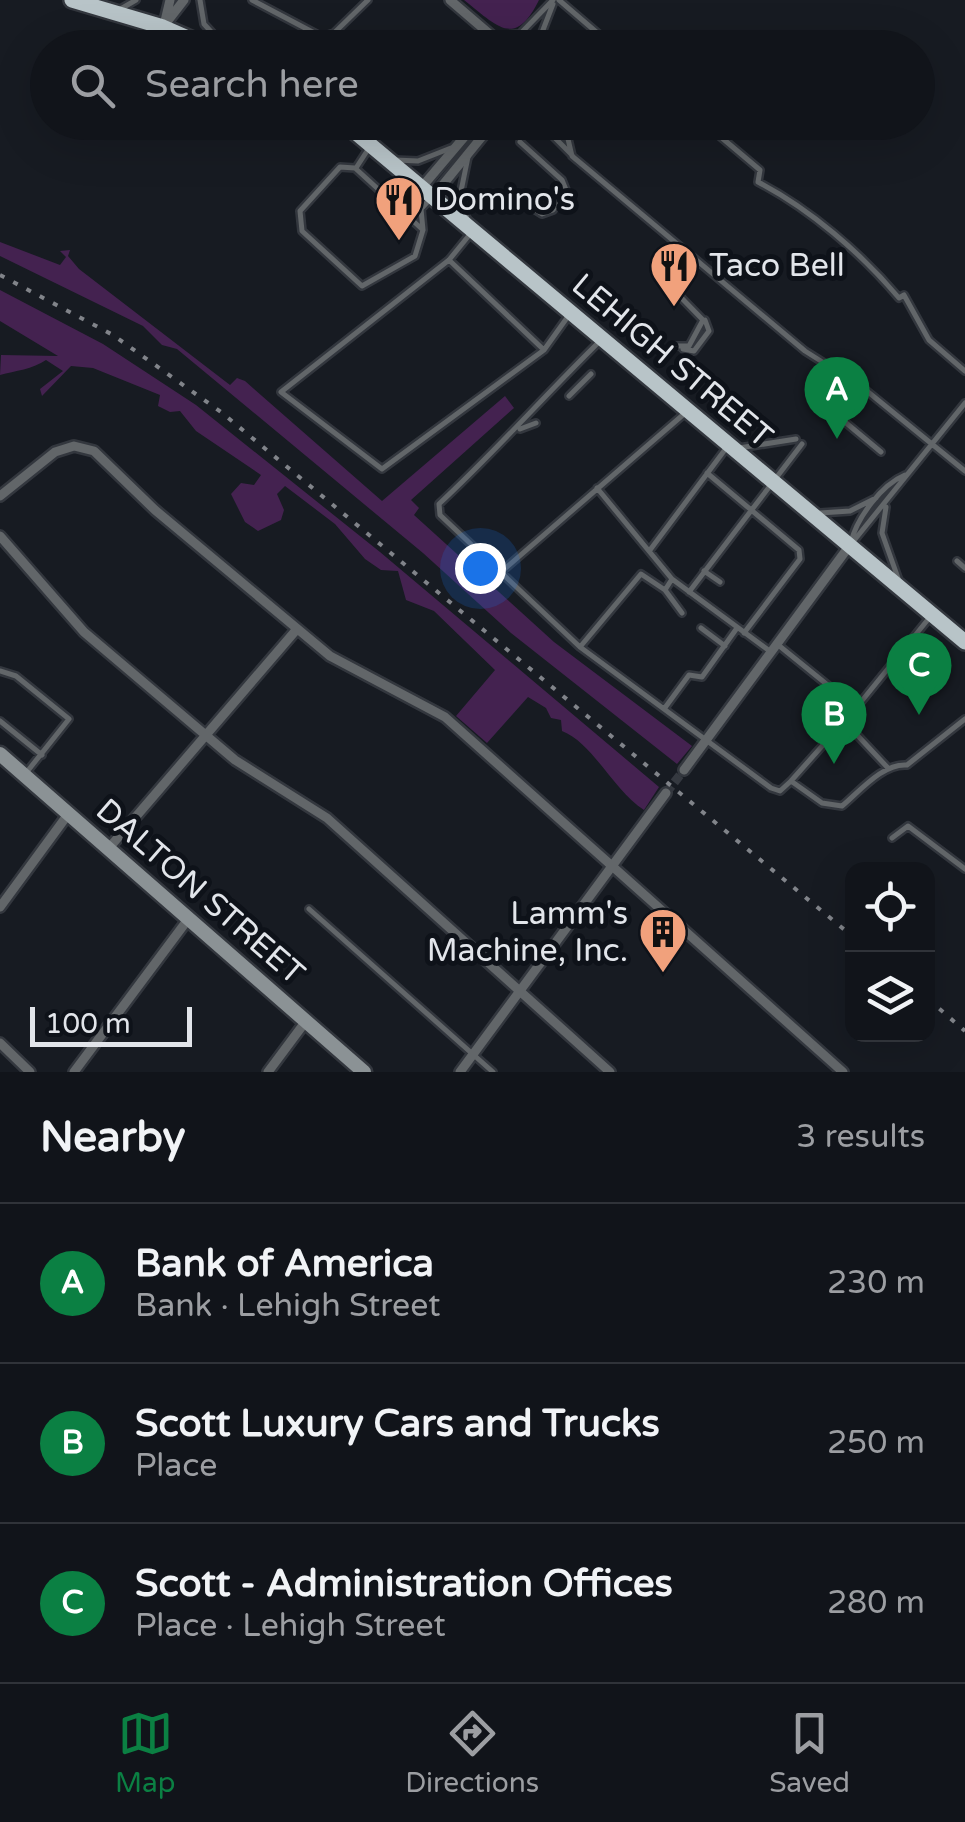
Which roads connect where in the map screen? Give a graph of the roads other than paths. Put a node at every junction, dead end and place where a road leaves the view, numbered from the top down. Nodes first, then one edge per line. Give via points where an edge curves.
1 (72, 0) edge
2 (136, 0) edge
3 (170, 0) edge
4 (184, 0) edge
5 (200, 0) edge
6 (252, 0) edge
7 (368, 0) edge
8 (450, 0) edge
9 (556, 0) edge
10 (114, 12) junction
11 (164, 28) junction
12 (169, 30) edge
13 (210, 30) edge
14 (309, 30) edge
15 (337, 30) edge
16 (485, 30) edge
17 (524, 30) edge
18 (544, 30) edge
19 (593, 30) edge
20 (364, 140) edge
21 (461, 140) edge
22 (479, 140) edge
23 (556, 140) edge
24 (568, 140) edge
25 (724, 140) edge
26 (520, 142) dead end
27 (458, 144) junction
28 (371, 146) junction
29 (471, 149) junction
30 (572, 156) junction
31 (386, 158) junction
32 (355, 168) junction
33 (426, 193) junction
34 (514, 196) dead end
35 (424, 230) junction
36 (472, 231) junction
37 (449, 260) junction
38 (663, 279) dead end
39 (571, 313) junction
40 (602, 340) junction
41 (676, 346) dead end
42 (544, 350) junction
43 (965, 371) edge
44 (591, 374) dead end
45 (568, 396) dead end
46 (965, 403) edge
47 (823, 404) dead end
48 (688, 410) junction
49 (835, 414) dead end
50 (845, 422) dead end
51 (536, 423) dead end
52 (519, 430) junction
53 (932, 444) junction
54 (731, 447) junction
55 (881, 452) dead end
56 (965, 471) edge
57 (708, 473) junction
58 (906, 474) junction
59 (772, 481) junction
60 (596, 487) junction
61 (0, 496) edge
62 (879, 497) junction
63 (887, 505) junction
64 (749, 508) junction
65 (811, 513) junction
66 (0, 536) edge
67 (850, 545) junction
68 (650, 550) junction
69 (956, 561) dead end
70 (965, 568) edge
71 (704, 571) junction
72 (501, 572) junction
73 (672, 580) junction
74 (720, 582) dead end
75 (665, 590) junction
76 (903, 590) junction
77 (689, 592) junction
78 (753, 606) dead end
79 (760, 612) junction
80 (682, 613) dead end
81 (932, 615) junction
82 (701, 628) dead end
83 (737, 628) junction
84 (297, 629) junction
85 (744, 633) junction
86 (965, 642) edge
87 (724, 646) junction
88 (580, 647) junction
89 (774, 648) junction
90 (0, 671) edge
91 (856, 708) junction
92 (664, 709) junction
93 (965, 719) edge
94 (0, 721) edge
95 (844, 721) junction
96 (206, 736) junction
97 (706, 740) junction
98 (0, 754) edge
99 (42, 754) junction
100 (888, 768) junction
101 (684, 770) tunnel mouth
102 (24, 775) junction
103 (791, 781) junction
104 (666, 793) tunnel mouth
105 (69, 813) junction
106 (892, 838) dead end
107 (110, 848) junction
108 (612, 867) junction
109 (965, 869) edge
110 (0, 906) edge
111 (310, 909) dead end
112 (189, 918) junction
113 (519, 993) junction
114 (306, 1021) junction
115 (0, 1043) edge
116 (473, 1054) junction
117 (30, 1072) edge
118 (74, 1072) edge
119 (268, 1072) edge
120 (364, 1072) edge
121 (460, 1072) edge
122 (493, 1072) edge
123 (610, 1072) edge
124 (843, 1072) edge

1 - 10 highway
2 - 10 lane
3 - 11 street
4 - 11 street
5 - 13 lane
6 - 14 lane
7 - 15 lane
8 - 16 street
9 - 17 lane
9 - 18 lane
9 - 19 lane
10 - 11 highway
11 - 12 highway
20 - 28 highway, LEHIGH STREET
21 - 27 street
22 - 29 street
23 - 30 lane
24 - 30 lane
25 - 43 lane via 760,170 758,182 785,196 899,298 904,295 928,340
26 - 34 lane via 566,190 542,214
27 - 31 lane via 418,162
27 - 33 street
28 - 31 highway, LEHIGH STREET
28 - 32 lane
29 - 33 street
29 - 36 lane via 460,196
30 - 53 lane via 805,351
31 - 33 highway, LEHIGH STREET
32 - 35 lane
32 - 35 lane via 340,168 300,210 302,231 362,286 414,256
33 - 35 lane
33 - 36 highway, LEHIGH STREET
36 - 37 lane
36 - 39 highway, LEHIGH STREET
37 - 42 lane
37 - 42 lane via 281,392 382,469
38 - 41 lane via 702,317 698,336
39 - 40 highway, LEHIGH STREET
39 - 42 lane
40 - 48 highway, LEHIGH STREET
40 - 52 lane via 528,410
44 - 45 lane
46 - 53 lane
47 - 49 lane
48 - 54 highway, LEHIGH STREET
48 - 60 lane
50 - 55 lane
51 - 52 lane
52 - 72 lane via 440,504 440,515
53 - 56 lane
53 - 58 lane
54 - 57 lane
54 - 59 highway, LEHIGH STREET
54 - 59 lane via 799,442
57 - 64 lane
57 - 68 lane
58 - 62 lane
58 - 63 lane
59 - 64 lane
59 - 65 highway, LEHIGH STREET
60 - 68 lane
60 - 72 lane
61 - 84 street via 55,452 74,446 94,451
62 - 65 lane via 850,511
62 - 67 lane via 855,527
63 - 67 lane
63 - 76 lane via 882,534
64 - 71 lane
64 - 79 lane via 799,550 800,559
65 - 67 highway, LEHIGH STREET
66 - 96 street via 84,632
67 - 76 highway, LEHIGH STREET
67 - 89 street
68 - 73 lane
69 - 70 lane
71 - 74 lane
71 - 77 lane
72 - 88 lane
73 - 75 lane
73 - 77 lane
75 - 80 lane
75 - 88 lane via 641,574
76 - 81 highway, LEHIGH STREET
77 - 83 lane
78 - 79 lane
79 - 85 lane
81 - 86 highway, LEHIGH STREET
81 - 91 lane
82 - 87 lane
83 - 85 lane
83 - 87 lane
84 - 96 street
84 - 108 street via 346,666 445,717
85 - 89 lane
87 - 92 lane via 702,677 689,676
88 - 92 lane
89 - 91 lane
89 - 97 street
90 - 99 lane via 16,676 69,719
91 - 95 lane
92 - 97 lane
93 - 100 lane via 907,764
94 - 99 lane
95 - 100 lane
95 - 103 lane
96 - 107 street
96 - 113 street via 327,818
97 - 101 street
97 - 103 lane via 771,788 780,791
98 - 102 main road, DALTON STREET
99 - 102 lane
100 - 103 lane via 842,806 822,803
102 - 105 main road, DALTON STREET
104 - 108 street
105 - 107 main road, DALTON STREET
105 - 110 street
106 - 109 lane via 908,826
107 - 112 main road, DALTON STREET
108 - 113 street
108 - 124 street
111 - 116 lane
112 - 114 main road, DALTON STREET
112 - 118 street
113 - 116 street
113 - 123 street
114 - 119 street
114 - 120 main road, DALTON STREET
115 - 117 street
116 - 121 street
116 - 122 lane

